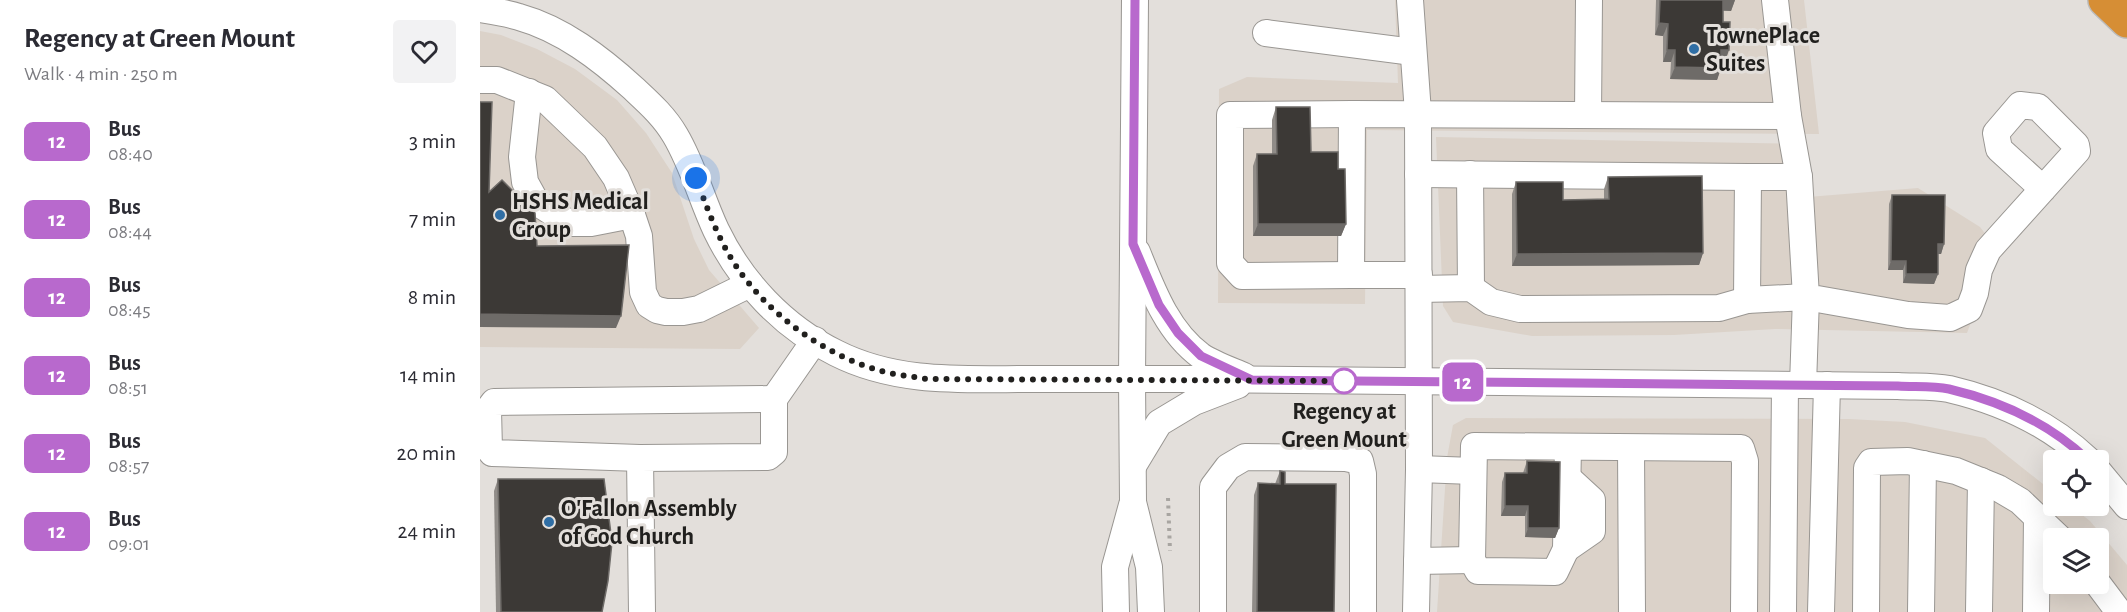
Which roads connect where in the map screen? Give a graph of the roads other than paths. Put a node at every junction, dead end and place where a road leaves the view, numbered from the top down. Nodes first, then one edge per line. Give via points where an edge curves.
1 (1135, 0) edge
2 (1410, 0) edge
3 (1589, 0) edge
4 (1775, 0) edge
5 (2105, 0) edge
6 (480, 9) edge
7 (2127, 21) edge
8 (1266, 33) dead end
9 (1413, 52) junction
10 (480, 80) edge
11 (529, 92) junction
12 (1418, 112) junction
13 (1352, 114) junction
14 (1588, 114) junction
15 (1788, 116) junction
16 (1418, 174) junction
17 (1470, 174) junction
18 (1748, 177) junction
19 (1799, 177) junction
20 (2043, 189) dead end
21 (632, 215) junction
22 (1133, 244) junction
23 (1351, 275) junction
24 (1419, 282) junction
25 (750, 284) junction
26 (1470, 288) junction
27 (1806, 297) junction
28 (1746, 300) junction
29 (815, 340) junction
30 (1132, 379) junction
31 (1252, 380) junction
32 (1417, 381) junction
33 (1805, 385) junction
34 (774, 399) junction
35 (1568, 447) junction
36 (1631, 448) junction
37 (2077, 450) edge
38 (640, 458) junction
39 (1923, 464) junction
40 (1133, 466) junction
41 (1419, 469) junction
42 (1473, 471) junction
43 (1981, 481) junction
44 (2109, 484) edge
45 (1133, 502) junction
46 (2127, 506) edge
47 (2037, 517) junction
48 (2049, 528) edge
49 (1472, 560) junction
50 (1417, 561) junction
51 (2098, 594) edge
52 (2106, 594) edge
53 (642, 612) edge
54 (1116, 612) edge
55 (1151, 612) edge
56 (1213, 612) edge
57 (1363, 612) edge
58 (1416, 612) edge
59 (1632, 612) edge
60 (1744, 612) edge
61 (1783, 612) edge
62 (1821, 612) edge
63 (1866, 612) edge
64 (1921, 612) edge
65 (1979, 612) edge
66 (2036, 612) edge
67 (2096, 612) edge
68 (2119, 612) edge

1 - 22 street
2 - 9 street
3 - 14 street
4 - 15 street
5 - 7 highway
6 - 25 street via 519,16 551,29 603,61 666,120 688,160 716,230
8 - 9 street
9 - 12 street
10 - 11 street via 497,80
11 - 21 street via 545,99 595,147 616,178
11 - 21 street via 522,157 525,182 536,202 569,223
12 - 13 street
12 - 14 street
12 - 16 street
13 - 23 street
13 - 23 street via 1230,115 1230,264 1242,276
14 - 15 street
15 - 19 street
16 - 17 street
16 - 24 street
17 - 18 street
17 - 26 street
18 - 19 street
18 - 28 street
19 - 27 street
20 - 27 street via 1988,250 1969,309 1950,318 1908,315
21 - 25 street via 639,236 643,292 649,305 657,310 699,309
22 - 30 street
22 - 31 street via 1159,305 1178,333 1201,356
23 - 24 street
24 - 26 street
24 - 32 street
25 - 29 street via 762,299
26 - 28 street via 1491,302 1520,309 1719,308
27 - 28 street
27 - 33 street
29 - 30 street via 881,371 926,379
29 - 34 street
30 - 31 street
30 - 40 street
31 - 32 street
31 - 40 street via 1194,402 1159,423
32 - 33 street
32 - 41 street
33 - 37 street via 1947,389 1991,401 2037,421
33 - 61 street
33 - 62 street
34 - 38 street via 774,452 768,457
34 - 38 street via 494,402 488,410 492,453
35 - 36 street
35 - 42 street via 1474,446
35 - 49 street via 1567,477 1592,500 1592,531 1566,549 1555,572 1478,571
36 - 59 street
36 - 60 street via 1741,448 1745,461
38 - 53 street
39 - 43 street
39 - 63 street via 1871,462 1867,468
39 - 64 street
40 - 45 street
41 - 42 street
41 - 50 street
42 - 49 street
43 - 47 street via 2020,501
43 - 65 street
44 - 46 street
45 - 54 street via 1115,567
45 - 55 street via 1149,567
47 - 48 street
47 - 66 street
49 - 50 street
50 - 58 street
51 - 67 street
52 - 68 street
56 - 57 street via 1213,487 1228,468 1245,457 1360,461

